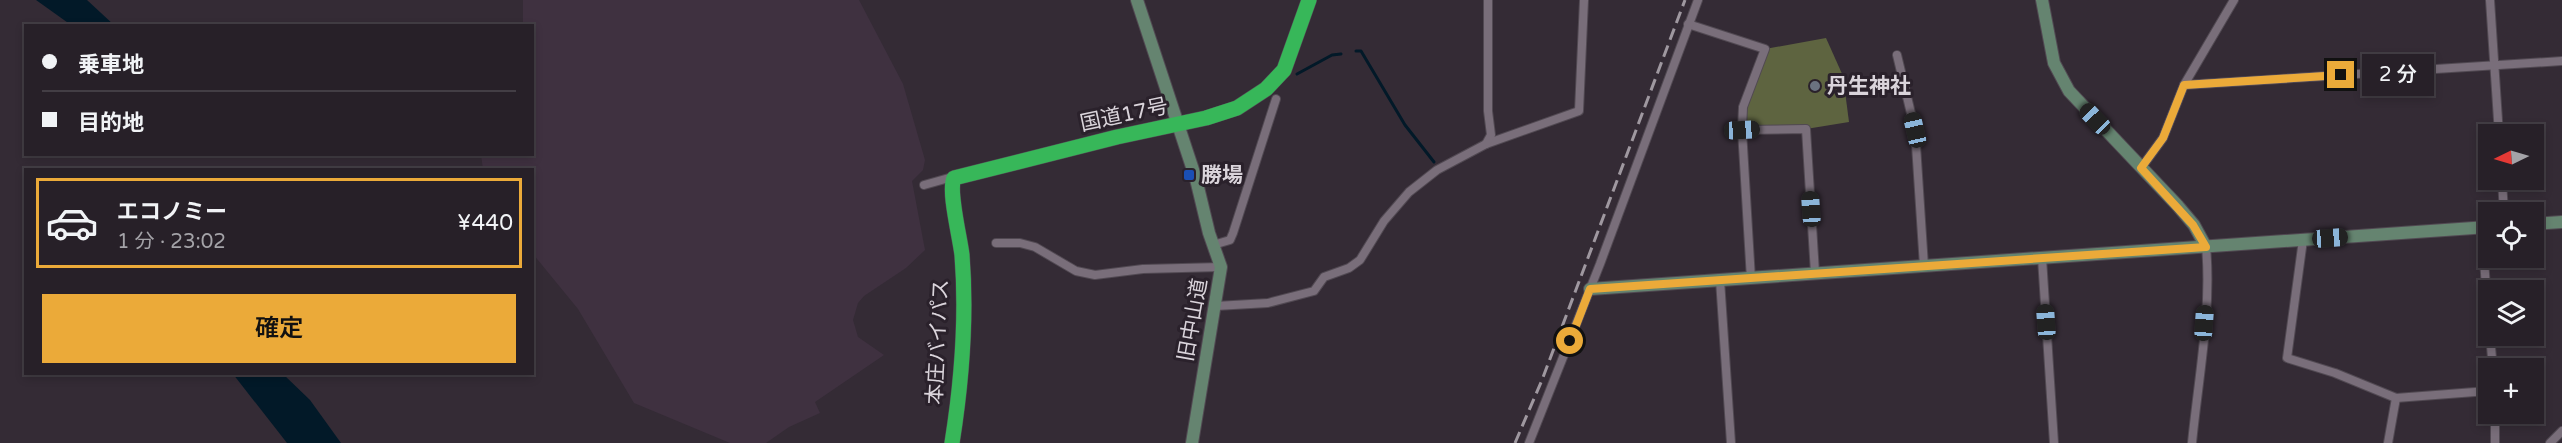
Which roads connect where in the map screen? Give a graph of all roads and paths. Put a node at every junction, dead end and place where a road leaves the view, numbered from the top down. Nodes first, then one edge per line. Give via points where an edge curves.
1 (1137, 0) edge
2 (1309, 0) edge
3 (1488, 0) edge
4 (1584, 0) edge
5 (1698, 0) edge
6 (2042, 0) edge
7 (2234, 0) edge
8 (2490, 0) edge
9 (1688, 24) junction
10 (1897, 55) dead end
11 (2562, 61) edge
12 (2495, 66) junction
13 (2184, 85) junction
14 (1276, 99) dead end
15 (2498, 124) edge
16 (1177, 125) junction
17 (1742, 130) junction
18 (1486, 144) junction
19 (2141, 168) junction
20 (959, 174) junction
21 (924, 185) dead end
22 (2562, 222) edge
23 (2544, 223) edge
24 (2478, 228) edge
25 (2303, 240) junction
26 (996, 243) dead end
27 (1214, 245) junction
28 (2206, 247) junction
29 (2042, 258) junction
30 (1924, 266) junction
31 (1221, 267) junction
32 (1815, 273) junction
33 (1752, 279) junction
34 (1720, 280) junction
35 (1590, 289) junction
36 (1216, 306) junction
37 (2478, 392) edge
38 (2396, 398) junction
39 (2495, 424) edge
40 (2562, 431) edge
41 (952, 443) edge
42 (1192, 443) edge
43 (1529, 443) edge
44 (1731, 443) edge
45 (2054, 443) edge
46 (2192, 443) edge
47 (2388, 443) edge
48 (2495, 443) edge
49 (2550, 443) edge

1 - 16 street, 旧中山道
2 - 16 highway, 国道17号 via 1284,70 1272,85 1237,108
3 - 18 street via 1491,135
4 - 18 street via 1579,111
5 - 9 street
6 - 19 street via 2054,63 2069,91
7 - 13 street
8 - 12 street
9 - 17 street via 1765,49 1743,106
9 - 35 street
10 - 30 street via 1915,130
11 - 12 street
12 - 13 street
12 - 15 street
13 - 19 street via 2163,138
14 - 27 street via 1233,233 1230,240
16 - 20 highway, 国道17号
16 - 27 street, 旧中山道
17 - 32 street via 1806,129
17 - 33 street
18 - 36 street via 1437,170 1409,192 1384,221 1360,260 1324,277 1314,291 1269,303
19 - 28 street via 2193,225
20 - 21 street
20 - 41 highway, 本庄バイパス via 952,183 965,302
22 - 23 street
24 - 25 street
25 - 28 street
25 - 38 street via 2287,358
26 - 31 street via 1035,247 1076,271 1095,275
27 - 31 street, 旧中山道
28 - 29 street
28 - 46 street via 2208,265
29 - 30 street
29 - 45 street
30 - 32 street
31 - 36 street, 旧中山道
32 - 33 street
33 - 34 street
34 - 35 street
34 - 44 street
35 - 43 street
36 - 42 street, 旧中山道
37 - 38 street
38 - 47 street
39 - 48 street
40 - 49 street

